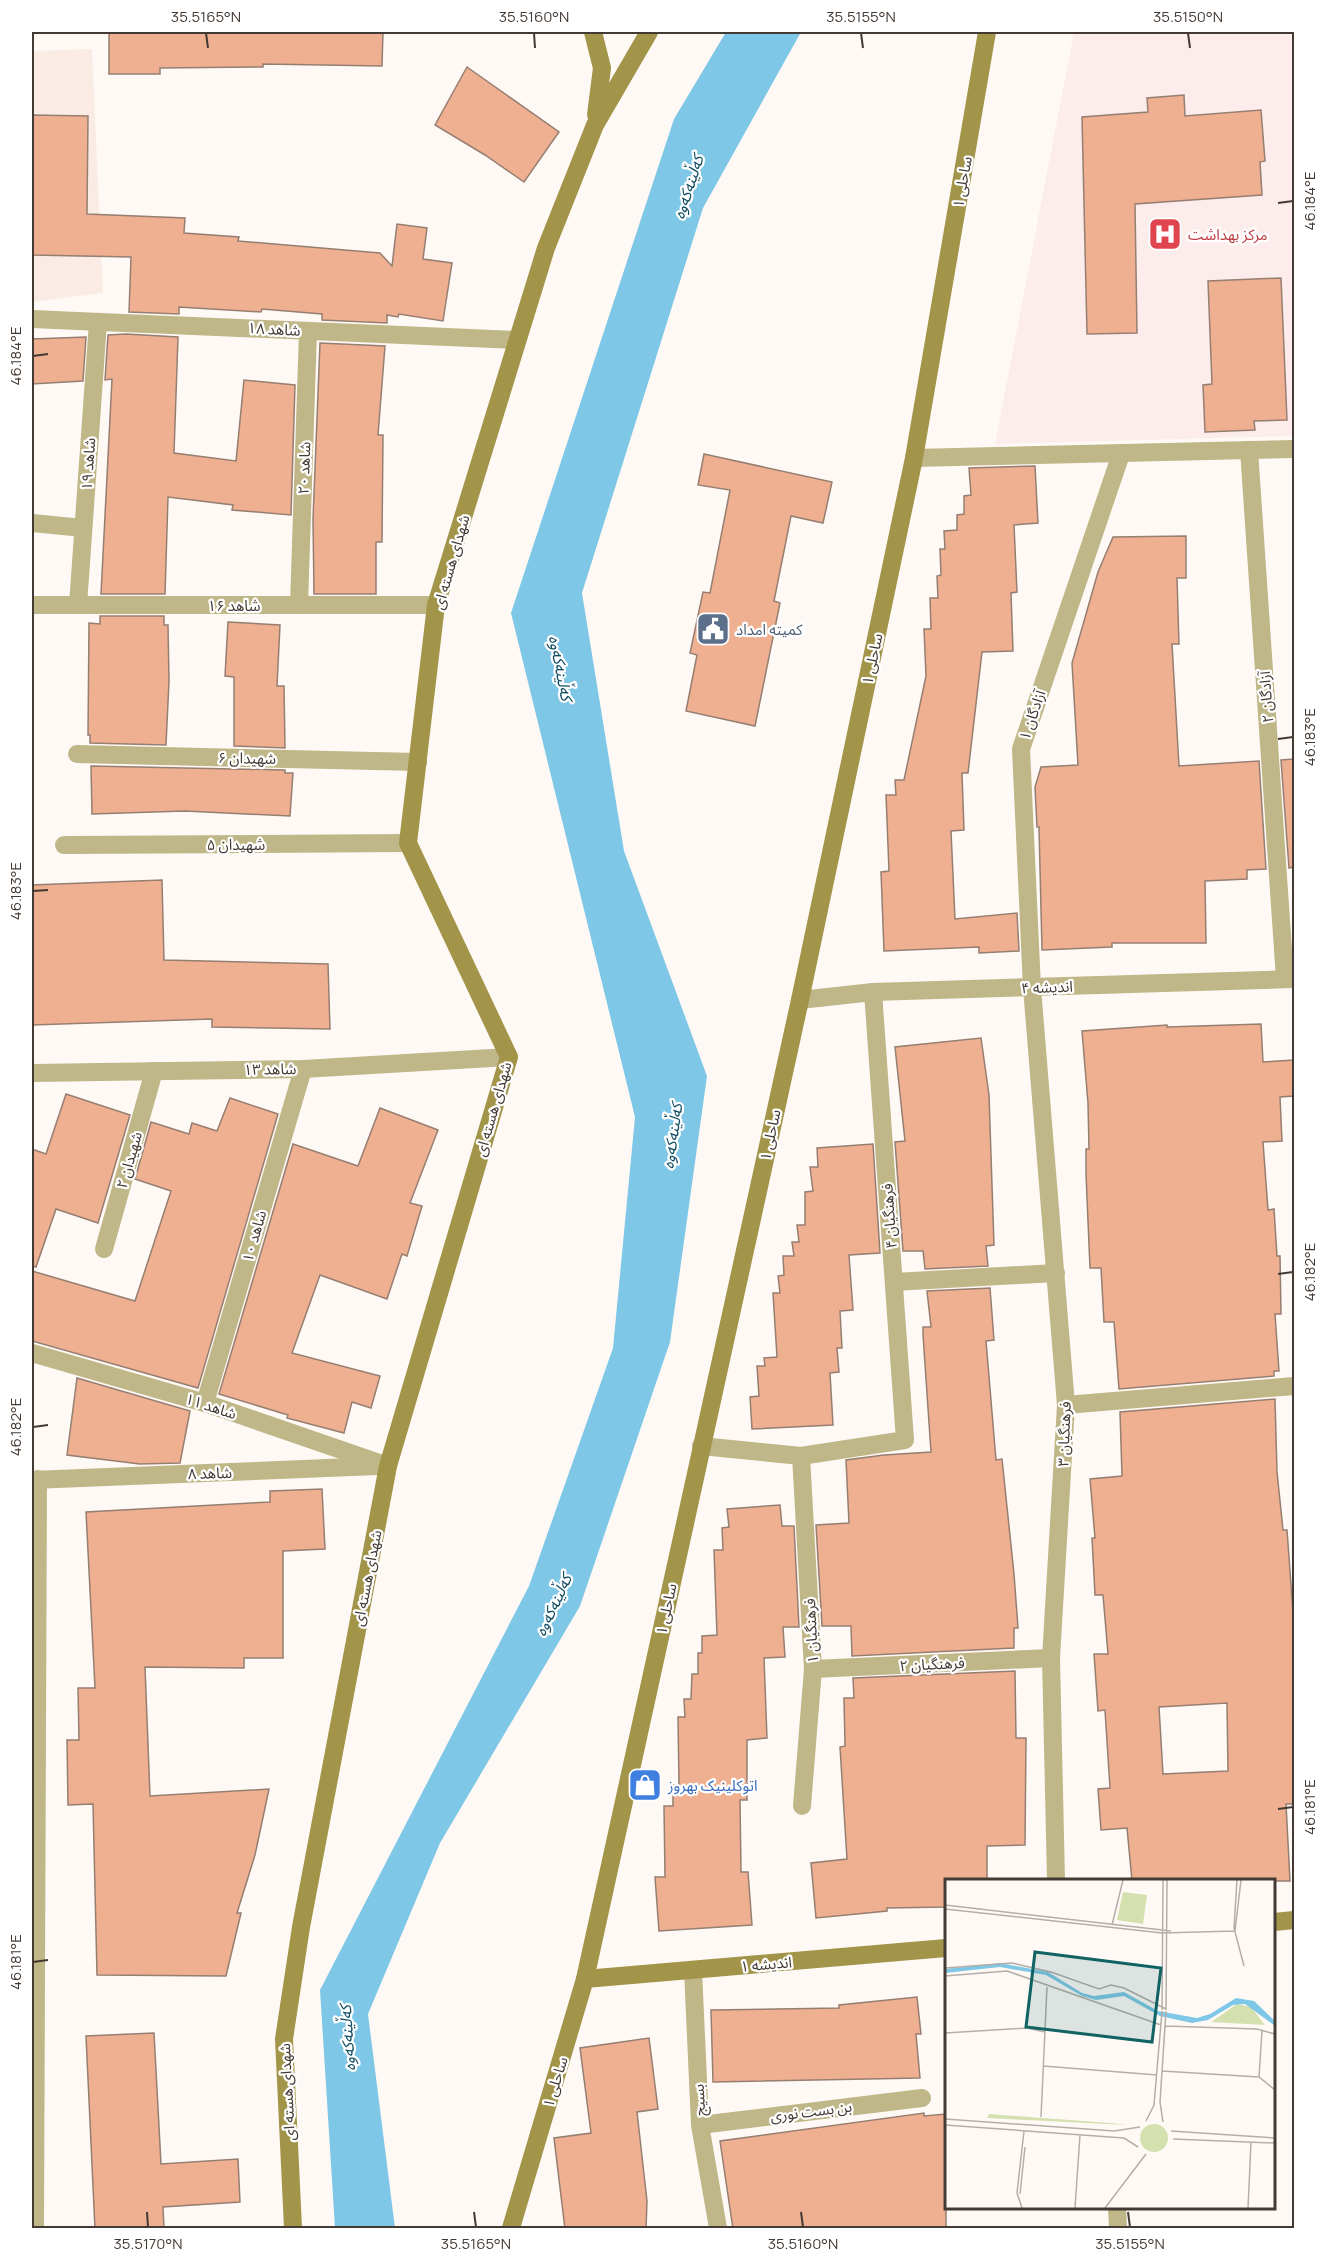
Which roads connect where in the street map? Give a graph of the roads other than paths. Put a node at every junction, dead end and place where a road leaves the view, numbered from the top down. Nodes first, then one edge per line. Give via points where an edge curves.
1 (593, 32) edge
2 (650, 32) edge
3 (987, 32) edge
4 (595, 124) junction
5 (32, 319) edge
6 (98, 322) junction
7 (308, 331) junction
8 (517, 340) junction
9 (1294, 449) edge
10 (1249, 450) junction
11 (1121, 454) junction
12 (914, 458) junction
13 (32, 523) edge
14 (83, 528) junction
15 (32, 605) edge
16 (78, 605) junction
17 (299, 605) junction
18 (436, 605) junction
19 (77, 754) dead end
20 (418, 762) junction
21 (408, 843) junction
22 (64, 845) dead end
23 (1290, 979) edge
24 (1032, 988) junction
25 (873, 992) junction
26 (800, 1000) junction
27 (509, 1057) junction
28 (303, 1069) junction
29 (154, 1071) junction
30 (32, 1073) edge
31 (104, 1249) dead end
32 (1056, 1273) junction
33 (894, 1282) junction
34 (32, 1353) edge
35 (1294, 1386) edge
36 (205, 1403) junction
37 (1066, 1405) junction
38 (701, 1446) junction
39 (801, 1456) junction
40 (388, 1466) junction
41 (35, 1480) edge
42 (1051, 1658) junction
43 (813, 1669) junction
44 (802, 1806) dead end
45 (1056, 1879) edge
46 (1294, 1920) edge
47 (1275, 1922) edge
48 (945, 1948) edge
49 (693, 1970) junction
50 (585, 1979) junction
51 (922, 2098) dead end
52 (700, 2125) junction
53 (1117, 2209) edge
54 (35, 2229) edge
55 (293, 2229) edge
56 (511, 2229) edge
57 (718, 2229) edge
58 (1118, 2229) edge

1 - 4 street via 602,68
2 - 4 street, شهدای هسته ای
3 - 12 street, ساحلی ۱
4 - 8 street, شهدای هسته ای via 546,248
5 - 6 street, شاهد ۱۸
6 - 7 street, شاهد ۱۸
6 - 14 street, شاهد ۱۹
7 - 8 street, شاهد ۱۸
7 - 17 street, شاهد ۲۰
8 - 18 street, شهدای هسته ای
9 - 10 street
10 - 11 street
10 - 23 street, آزادگان ۲
11 - 12 street
11 - 24 street, آزادگان ۱ via 1021,749
12 - 26 street, ساحلی ۱
13 - 14 street
14 - 16 street, شاهد ۱۹
15 - 16 street, شاهد ۱۶
16 - 17 street, شاهد ۱۶
17 - 18 street, شاهد ۱۶
18 - 20 street, شهدای هسته ای
19 - 20 street, شهیدان ۶
20 - 21 street, شهدای هسته ای
21 - 22 street, شهیدان ۵
21 - 27 street, شهدای هسته ای
23 - 24 street, اندیشه ۴
24 - 25 street, اندیشه ۴
24 - 32 street, فرهنگیان ۳
25 - 26 street, اندیشه ۴
25 - 33 street, فرهنگیان ۴
26 - 38 street, ساحلی ۱
27 - 28 street, شاهد ۱۳
27 - 40 street, شهدای هسته ای
28 - 29 street, شاهد ۱۳
28 - 36 street, شاهد ۱۰
29 - 30 street, شاهد ۱۳
29 - 31 street, شهیدان ۲
32 - 33 street
32 - 37 street, فرهنگیان ۳
33 - 39 street, فرهنگیان ۴ via 905,1440
34 - 36 street, شاهد ۱۱
35 - 37 street
36 - 40 street, شاهد ۱۱
37 - 42 street, فرهنگیان ۳
38 - 39 street
38 - 50 street, ساحلی ۱
39 - 43 street, فرهنگیان ۱
40 - 41 street, شاهد ۸
40 - 55 street, شهدای هسته ای via 303,1915 284,2039
41 - 54 street
42 - 43 street, فرهنگیان ۲
42 - 45 street, فرهنگیان ۳
43 - 44 street, فرهنگیان ۱
46 - 47 street
48 - 49 street, اندیشه ۱
49 - 50 street, اندیشه ۱
49 - 52 street, بسیج
50 - 56 street, ساحلی ۱
51 - 52 street, بن بست نوری
52 - 57 street, بسیج
53 - 58 street

